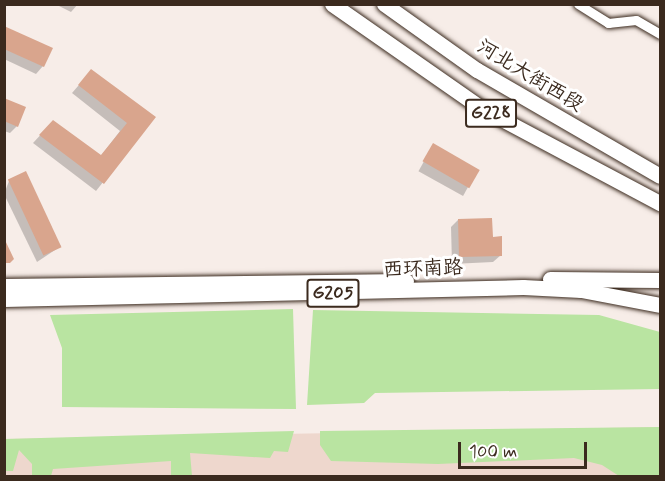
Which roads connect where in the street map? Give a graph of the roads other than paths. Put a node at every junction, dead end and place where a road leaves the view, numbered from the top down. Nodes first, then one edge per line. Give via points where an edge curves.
1 (332, 4) edge
2 (384, 4) edge
3 (579, 4) edge
4 (660, 34) edge
5 (660, 176) edge
6 (660, 203) edge
7 (660, 273) edge
8 (634, 278) junction
9 (660, 280) edge
10 (4, 286) edge
11 (4, 299) edge
12 (660, 304) edge

1 - 6 highway, G228 via 481,108
2 - 5 highway, 河北大街西段 / G228 via 477,70
3 - 4 street via 608,23 636,20
7 - 8 highway
8 - 9 highway, 西环南路 / G205
8 - 10 highway, 西环南路 / G205
11 - 12 highway, 西环南路 / G205 via 523,287 581,290

